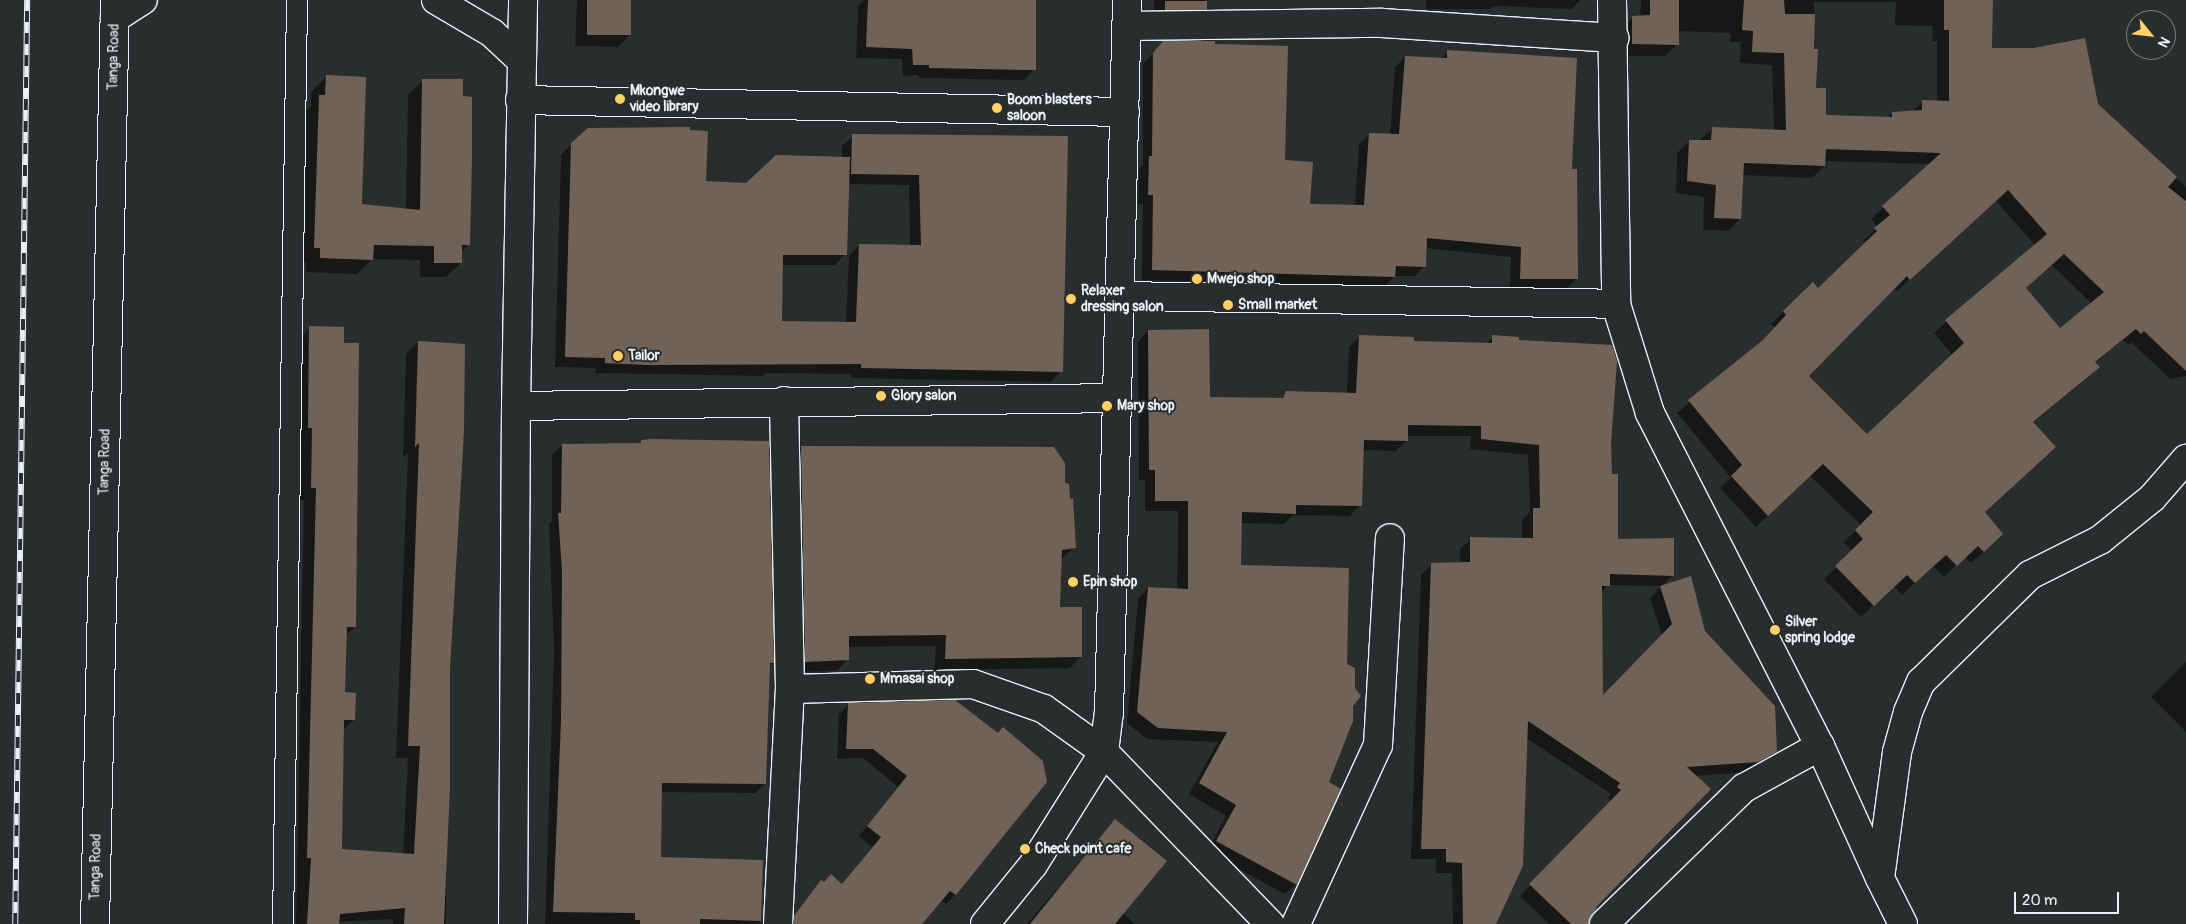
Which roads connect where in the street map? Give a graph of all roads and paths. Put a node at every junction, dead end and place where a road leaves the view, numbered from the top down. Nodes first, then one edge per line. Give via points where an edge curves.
1 (142, 0) edge
2 (297, 0) edge
3 (436, 0) edge
4 (523, 0) edge
5 (1612, 0) edge
6 (115, 9) edge
7 (1127, 13) edge
8 (1615, 38) junction
9 (522, 61) junction
10 (520, 100) junction
11 (1124, 112) junction
12 (1119, 296) junction
13 (1616, 304) junction
14 (1116, 398) junction
15 (784, 401) junction
16 (516, 406) junction
17 (2186, 459) edge
18 (1390, 538) dead end
19 (790, 689) junction
20 (1820, 746) junction
21 (1104, 752) junction
22 (1880, 878) junction
23 (95, 924) edge
24 (284, 924) edge
25 (513, 924) edge
26 (778, 924) edge
27 (985, 924) edge
28 (1270, 924) edge
29 (1296, 924) edge
30 (1604, 924) edge
31 (1903, 924) edge

1 - 6 main road
2 - 24 lane
3 - 9 main road via 492,33
4 - 9 main road
5 - 8 main road
6 - 23 main road, Tanga Road
7 - 8 main road via 1382,23
7 - 11 main road
8 - 13 main road
9 - 10 main road
10 - 11 main road
10 - 16 main road
11 - 12 main road
12 - 13 main road
12 - 14 main road
13 - 20 main road via 1650,413
14 - 15 main road
14 - 21 main road via 1109,713
15 - 16 main road
15 - 19 main road
16 - 25 main road
17 - 22 main road via 2152,498 2100,540 2030,575 1921,682 1908,712 1897,752
18 - 29 main road via 1378,744
19 - 21 main road via 973,684 1044,709
19 - 26 main road
20 - 22 main road
20 - 30 main road via 1744,788
21 - 27 main road via 1033,865
21 - 28 main road
22 - 31 main road

